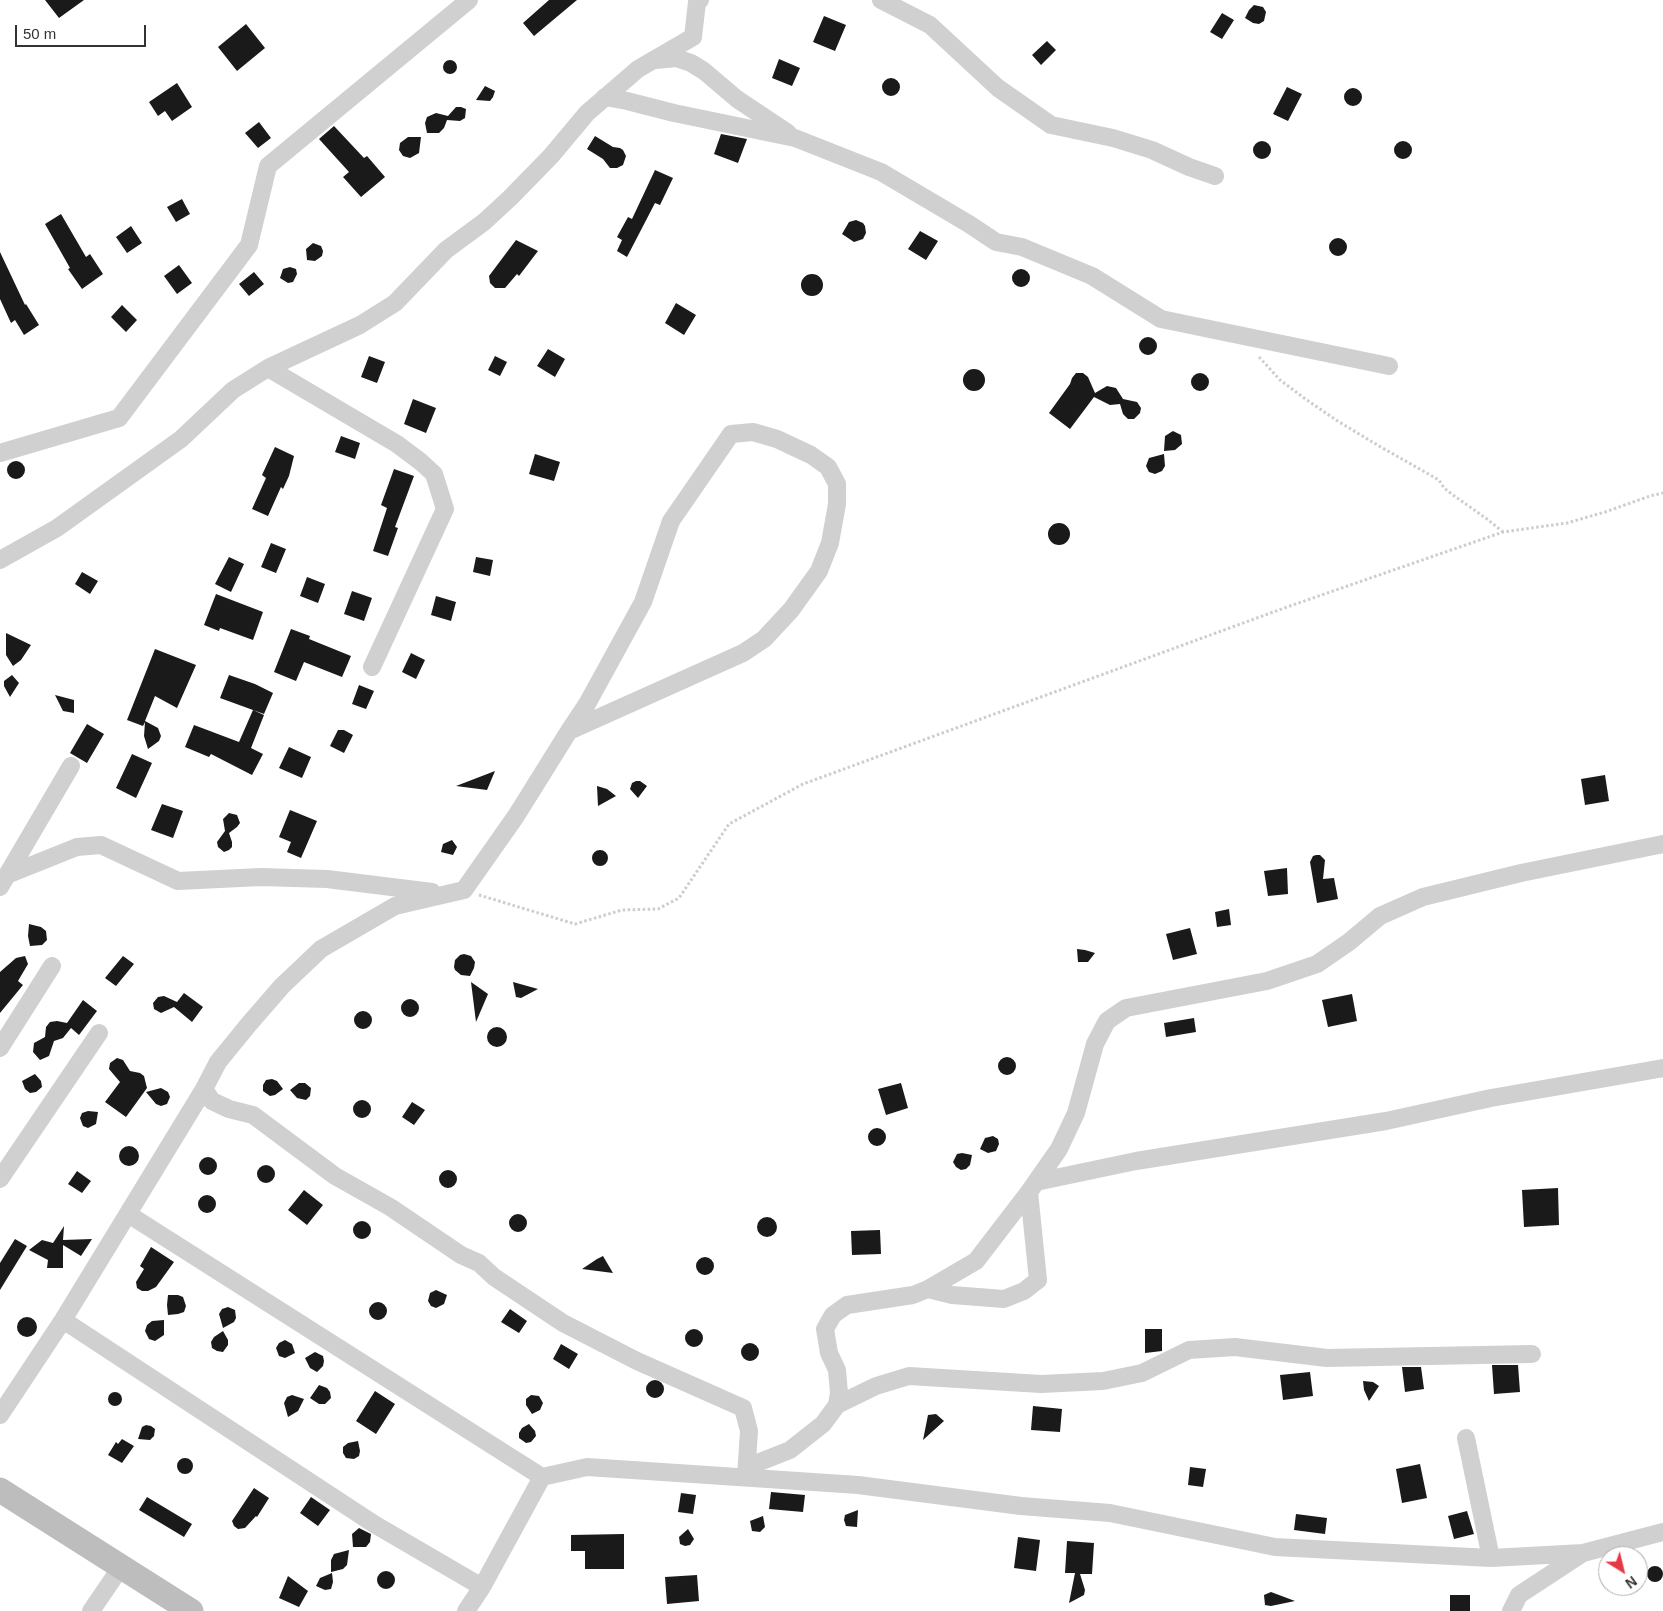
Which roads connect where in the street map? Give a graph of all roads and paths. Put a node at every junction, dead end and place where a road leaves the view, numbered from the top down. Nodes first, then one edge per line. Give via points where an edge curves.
1 (469, 0) edge
2 (700, 0) edge
3 (881, 0) edge
4 (654, 60) junction
5 (605, 97) junction
6 (795, 138) junction
7 (1215, 176) dead end
8 (1244, 336) junction
9 (1390, 366) dead end
10 (268, 368) junction
11 (0, 453) edge
12 (1663, 493) edge
13 (1502, 532) junction
14 (0, 560) edge
15 (372, 667) dead end
16 (569, 731) junction
17 (71, 766) dead end
18 (1663, 844) edge
19 (3, 881) edge
20 (464, 890) junction
21 (443, 894) junction
22 (52, 966) dead end
23 (99, 1032) dead end
24 (0, 1048) edge
25 (1663, 1068) edge
26 (204, 1089) junction
27 (0, 1180) edge
28 (1032, 1187) junction
29 (128, 1214) junction
30 (928, 1289) junction
31 (63, 1320) junction
32 (1532, 1354) dead end
33 (837, 1405) junction
34 (0, 1415) edge
35 (1466, 1438) dead end
36 (747, 1472) junction
37 (542, 1477) junction
38 (0, 1490) edge
39 (1663, 1532) edge
40 (1582, 1553) junction
41 (1490, 1558) junction
42 (121, 1566) junction
43 (482, 1587) junction
44 (91, 1611) edge
45 (191, 1611) edge
46 (466, 1611) edge
47 (1510, 1611) edge

1 - 11 street via 268,166 249,245 118,418
2 - 4 street via 697,2 693,37
3 - 7 street via 930,25 998,88 1051,125 1152,150
4 - 5 street
4 - 6 street via 676,58 691,63
5 - 6 street
5 - 10 street via 510,198 446,250 395,303 360,325
6 - 8 street via 881,172 996,242 1022,247 1092,276 1161,319
8 - 9 street
8 - 13 path via 1265,364 1288,386 1336,420 1434,476 1453,496
10 - 14 street via 233,390 181,439 57,528
10 - 15 street via 397,444 434,474 445,509
12 - 13 path via 1567,523
13 - 20 path via 803,784 729,824 679,898 658,910 622,910 575,924
16 - 16 street via 643,602 671,521 731,434 753,432 777,439 828,467 837,484 836,504 830,543 820,571 791,610 764,638 743,653
16 - 20 street via 516,816
17 - 19 street
18 - 28 street via 1423,896 1380,916 1317,964 1267,980 1126,1008 1107,1020 1096,1044 1076,1113 1059,1149
19 - 21 street via 77,847 101,846 178,881 261,877 327,879
20 - 21 street
21 - 26 street via 395,906 321,949 282,986 249,1024 218,1062
22 - 24 street
23 - 27 street
25 - 28 street via 1491,1098 1386,1121 1136,1161
26 - 29 street
26 - 36 street via 212,1102 253,1116 335,1176 478,1263 563,1323 637,1362 743,1408 749,1431
28 - 30 street via 976,1261
28 - 30 street via 1038,1280 1024,1291 1004,1299 952,1295
29 - 31 street
29 - 37 street
30 - 33 street via 913,1295 847,1304 833,1315 825,1329 829,1354 837,1370
31 - 34 street
31 - 43 street via 374,1524
32 - 33 street via 1327,1358 1235,1347 1189,1350 1142,1373 1103,1380 1041,1384 909,1376 876,1386
33 - 36 street via 823,1424 790,1450
35 - 41 street
36 - 37 street via 587,1467
36 - 41 street via 1021,1506 1110,1513 1275,1547
37 - 43 street
38 - 42 main road
39 - 40 street
40 - 41 street
40 - 47 street via 1520,1595
42 - 44 street
42 - 45 main road
43 - 46 street

